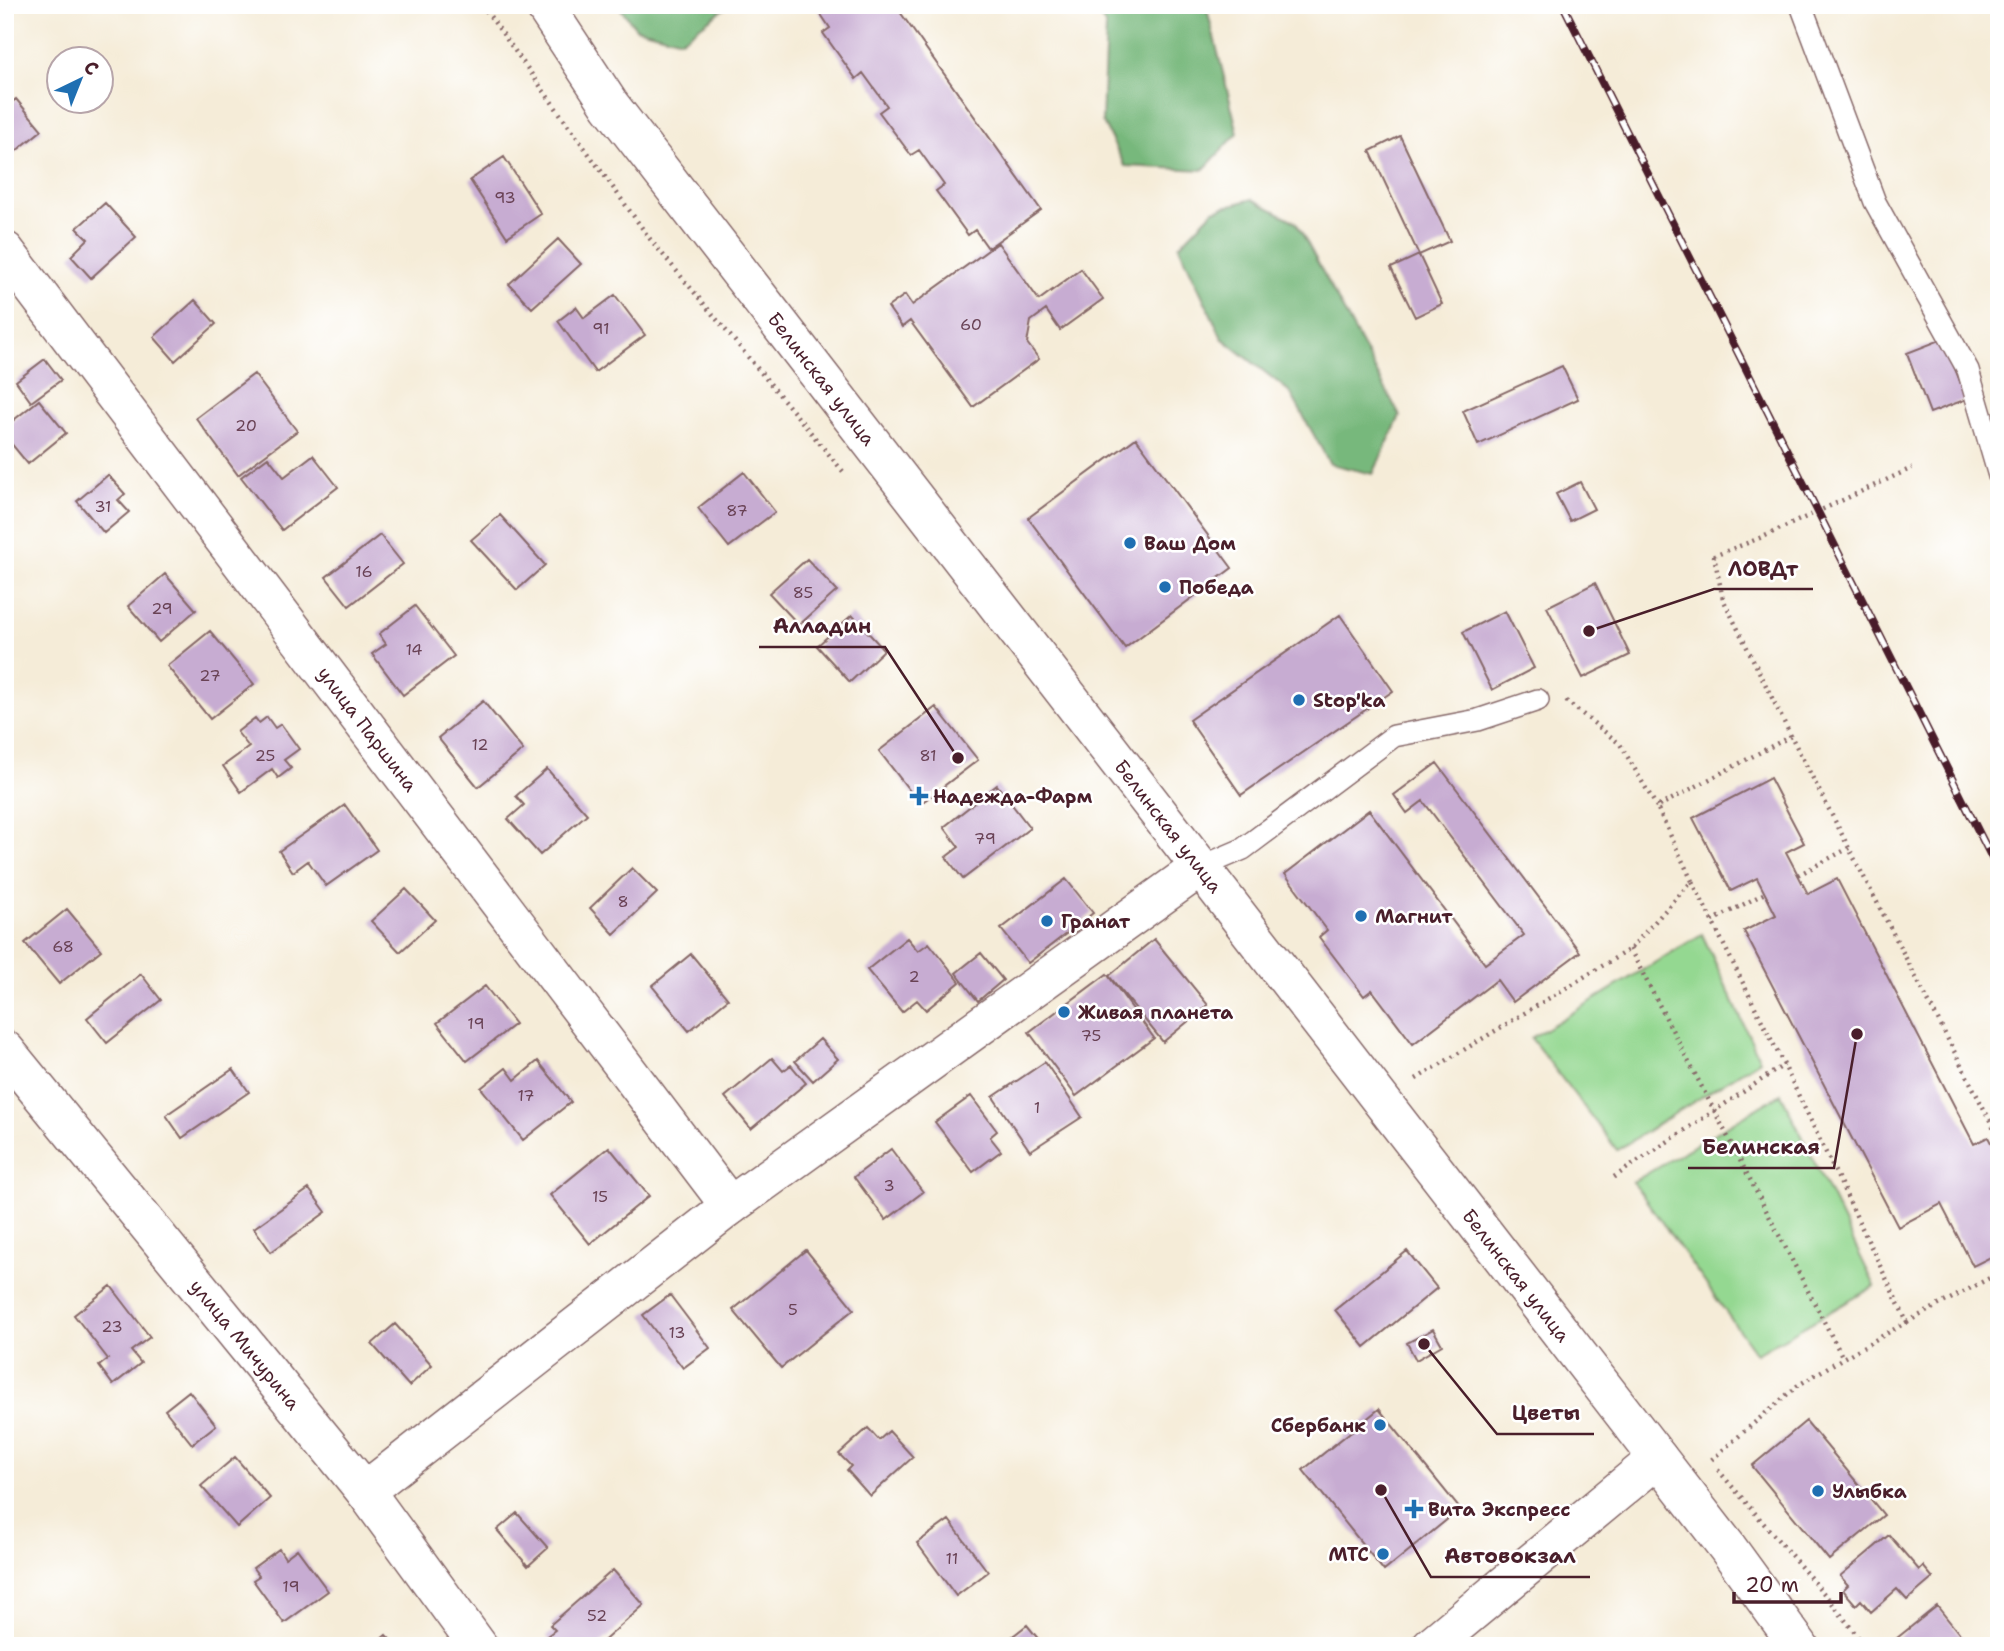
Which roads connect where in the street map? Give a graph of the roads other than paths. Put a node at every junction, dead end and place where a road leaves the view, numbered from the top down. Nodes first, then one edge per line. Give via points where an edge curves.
1 (544, 5) edge
2 (1801, 5) edge
3 (5, 251) edge
4 (1999, 476) edge
5 (1538, 700) road end
6 (1201, 867) junction
7 (5, 1050) edge
8 (730, 1206) junction
9 (1658, 1458) junction
10 (365, 1491) junction
11 (478, 1646) edge
12 (1431, 1646) edge
13 (1799, 1646) edge

1 - 6 street, Белинская улица via 610,105
2 - 4 lane via 1875,202 1968,370
3 - 8 street, улица Паршина
5 - 6 lane via 1478,720 1394,736 1244,849
6 - 8 street
6 - 9 street, Белинская улица
7 - 10 street, улица Мичурина
8 - 10 street
9 - 12 street
9 - 13 street, Белинская улица
10 - 11 street, улица Мичурина

